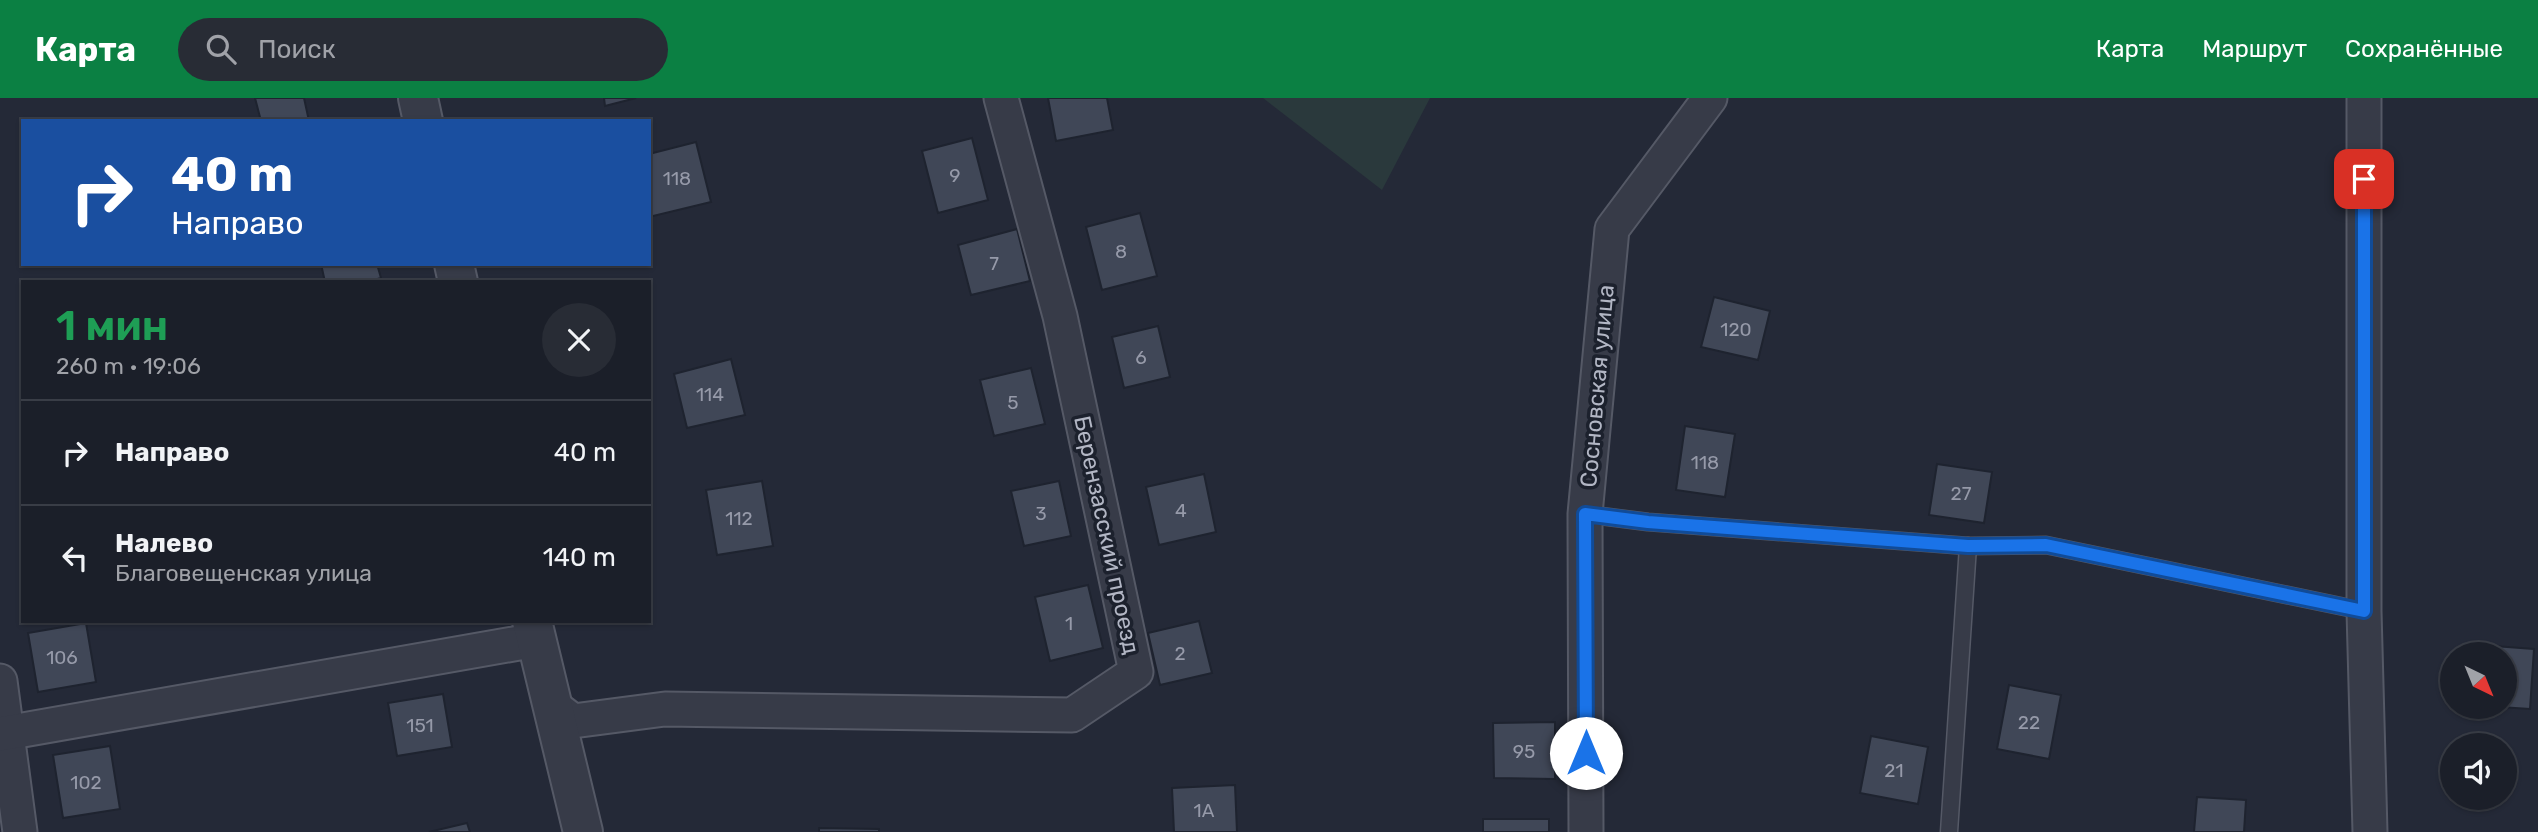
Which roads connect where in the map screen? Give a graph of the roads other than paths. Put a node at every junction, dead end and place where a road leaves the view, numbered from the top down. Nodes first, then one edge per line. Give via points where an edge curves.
1 (418, 98) edge
2 (1001, 98) edge
3 (1710, 98) edge
4 (2364, 98) edge
5 (423, 119) edge
6 (1585, 514) junction
7 (1968, 546) junction
8 (2364, 611) junction
9 (534, 630) edge
10 (0, 681) edge
11 (552, 705) junction
12 (4, 733) edge
13 (20, 832) edge
14 (583, 832) edge
15 (1586, 832) edge
16 (1949, 832) edge
17 (2370, 832) edge

1 - 5 street
2 - 11 street, Берензасский проезд via 1060,316 1136,672 1072,715 665,709 573,721
3 - 6 street, Сосновская улица via 1612,229
4 - 8 street
6 - 7 lane
6 - 15 street, Сосновская улица
7 - 8 lane via 2046,545
7 - 16 lane
8 - 17 street
9 - 11 street
9 - 12 street
10 - 12 street
11 - 14 street
12 - 13 street

